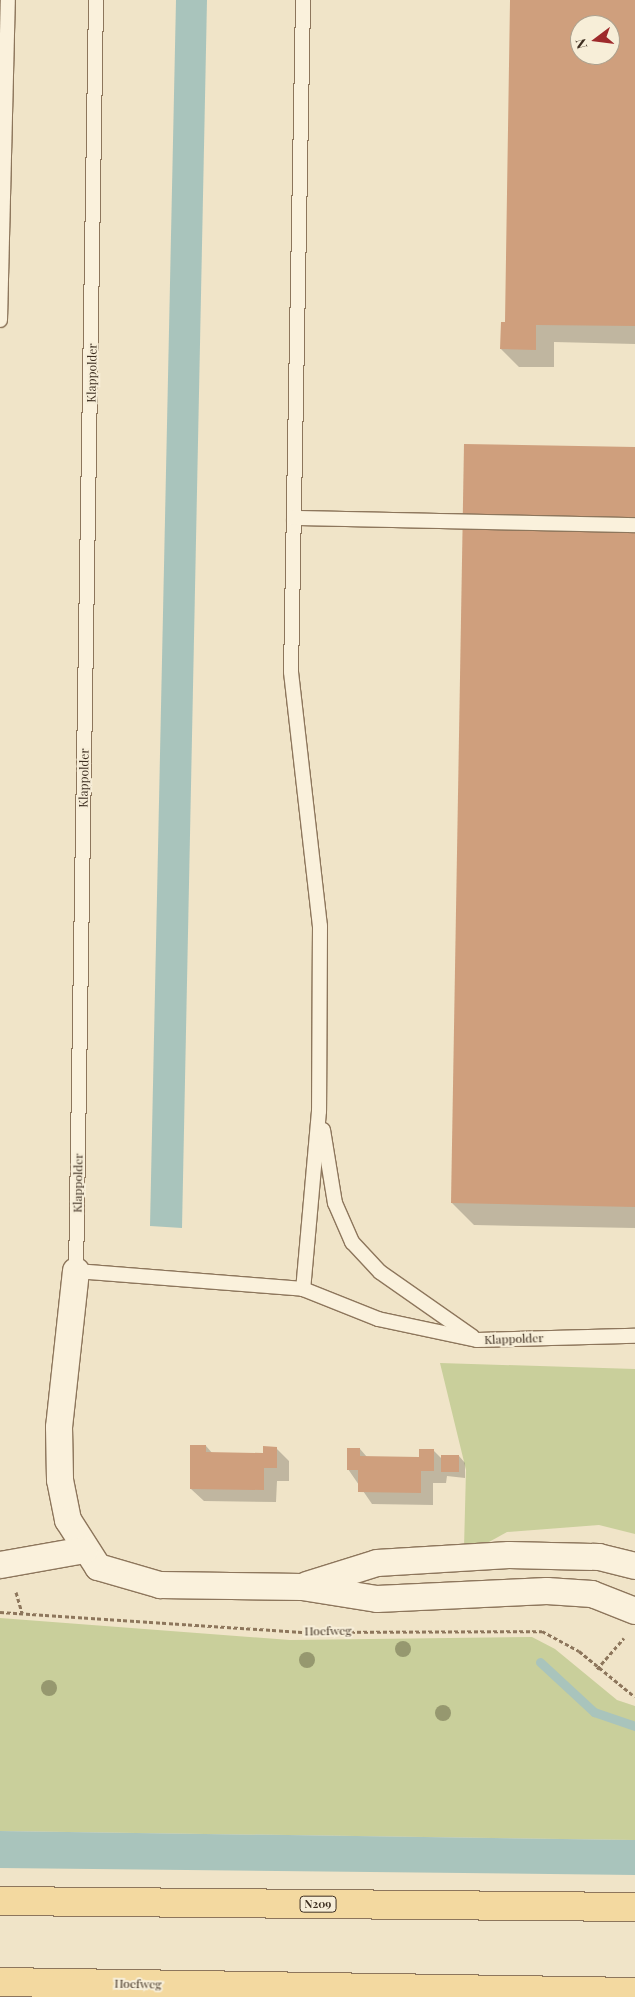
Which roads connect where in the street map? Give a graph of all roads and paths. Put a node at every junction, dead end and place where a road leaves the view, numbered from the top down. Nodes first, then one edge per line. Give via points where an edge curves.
1 (8, 0) edge
2 (96, 0) edge
3 (303, 0) edge
4 (0, 320) edge
5 (294, 518) junction
6 (635, 525) edge
7 (320, 1111) junction
8 (76, 1271) junction
9 (303, 1289) junction
10 (635, 1336) edge
11 (477, 1340) junction
12 (85, 1550) junction
13 (0, 1566) edge
14 (635, 1566) edge
15 (302, 1587) junction
16 (0, 1612) edge
17 (632, 1622) edge
18 (597, 1670) junction
19 (635, 1697) edge
20 (0, 1901) edge
21 (635, 1907) edge
22 (0, 1982) edge
23 (635, 1992) edge

1 - 4 lane
2 - 8 lane, Klappolder
3 - 5 lane, Klappolder
5 - 6 lane
5 - 7 lane, Klappolder via 291,672 320,926
7 - 9 lane, Klappolder
7 - 11 lane, Klappolder via 335,1203 352,1242 380,1272
8 - 9 lane
8 - 12 street, Klappolder via 58,1427 60,1480 68,1520
9 - 11 lane via 378,1319
10 - 11 lane, Klappolder
12 - 13 street
12 - 15 street via 98,1567 160,1585
14 - 15 street via 590,1556 509,1555 376,1563
15 - 17 street via 377,1599 547,1591 592,1594
16 - 18 path, Hoefweg via 305,1632 532,1630 579,1652
17 - 18 path
18 - 19 path, Hoefweg
20 - 21 main road, N209
22 - 23 main road, Hoefweg

